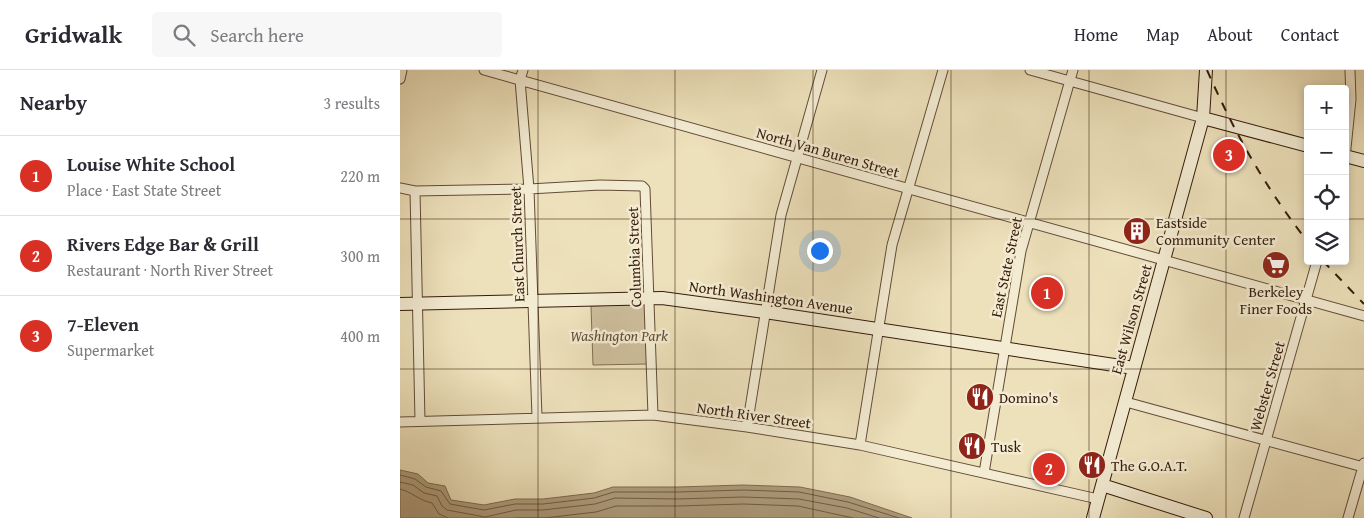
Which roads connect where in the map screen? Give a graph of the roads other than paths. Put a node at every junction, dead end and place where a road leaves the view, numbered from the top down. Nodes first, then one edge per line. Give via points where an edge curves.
1 (402, 70) edge
2 (484, 70) edge
3 (523, 70) edge
4 (822, 70) edge
5 (943, 70) edge
6 (1030, 70) edge
7 (1073, 70) edge
8 (1206, 70) edge
9 (1350, 70) edge
10 (400, 79) edge
11 (520, 80) junction
12 (1070, 81) junction
13 (1203, 118) junction
14 (1348, 130) edge
15 (1304, 145) edge
16 (797, 158) junction
17 (1349, 158) edge
18 (1364, 162) edge
19 (400, 188) edge
20 (529, 189) junction
21 (908, 189) junction
22 (416, 192) junction
23 (1029, 223) junction
24 (1164, 261) junction
25 (1315, 265) edge
26 (650, 298) junction
27 (1306, 300) junction
28 (533, 302) junction
29 (400, 304) edge
30 (417, 304) junction
31 (765, 312) junction
32 (1364, 316) edge
33 (879, 329) junction
34 (1004, 349) junction
35 (1134, 368) junction
36 (1126, 402) junction
37 (652, 415) junction
38 (537, 417) junction
39 (420, 421) junction
40 (400, 422) edge
41 (747, 427) junction
42 (1266, 441) junction
43 (860, 445) junction
44 (1363, 464) edge
45 (984, 473) junction
46 (1102, 485) junction
47 (1098, 499) junction
48 (1093, 518) edge
49 (1206, 518) edge
50 (1244, 518) edge
51 (1348, 518) edge

1 - 10 street
2 - 11 street, North Van Buren Street
3 - 11 street, East Church Street
4 - 16 street
5 - 21 street
6 - 12 street
7 - 12 street, East State Street
8 - 13 main road, East Wilson Street
9 - 14 street
11 - 16 street, North Van Buren Street
11 - 20 street, East Church Street
12 - 13 street
12 - 23 street, East State Street
13 - 15 main road
13 - 24 main road, East Wilson Street
16 - 21 street, North Van Buren Street
16 - 31 street via 781,215
17 - 18 main road
19 - 22 street
20 - 22 street
20 - 26 street, Columbia Street via 600,184 642,186 645,189
20 - 28 street, East Church Street
21 - 23 street, North Van Buren Street
21 - 33 street via 892,245
22 - 30 street
23 - 24 street, North Van Buren Street
23 - 34 street, East State Street via 1014,280
24 - 27 street, North Van Buren Street
24 - 35 main road, East Wilson Street
25 - 27 street, Webster Street
26 - 28 main road, North Washington Avenue
26 - 31 main road, North Washington Avenue
26 - 37 street, Columbia Street
27 - 32 street, North Van Buren Street
27 - 42 street, Webster Street
28 - 30 main road, North Washington Avenue
28 - 38 street, East Church Street
29 - 30 main road, North Washington Avenue
30 - 39 street
31 - 33 main road, North Washington Avenue
31 - 41 street
33 - 34 main road, North Washington Avenue
33 - 43 street
34 - 35 main road, North Washington Avenue
34 - 45 street, East State Street
35 - 36 main road, East Wilson Street
36 - 42 street
36 - 46 main road, East Wilson Street
37 - 38 street, North River Street
37 - 41 street, North River Street
38 - 39 street, North River Street
39 - 40 street, North River Street
41 - 43 street, North River Street
42 - 44 street
42 - 50 street, Webster Street
43 - 45 street, North River Street
44 - 51 street
45 - 47 street, North River Street
46 - 47 main road, East Wilson Street
46 - 49 main road
47 - 48 main road, East Wilson Street

